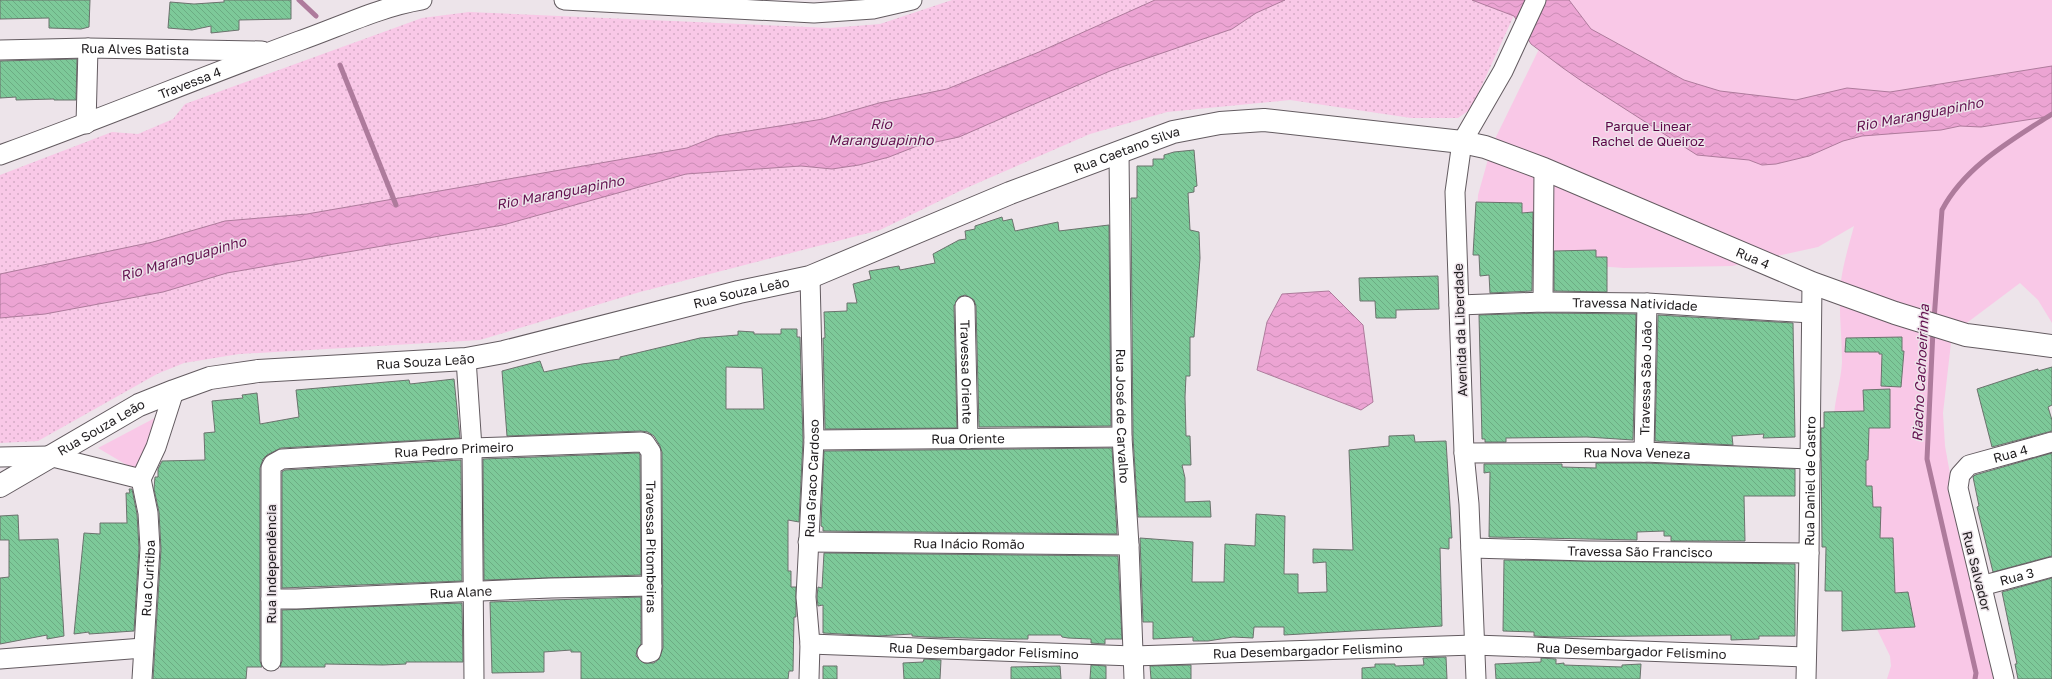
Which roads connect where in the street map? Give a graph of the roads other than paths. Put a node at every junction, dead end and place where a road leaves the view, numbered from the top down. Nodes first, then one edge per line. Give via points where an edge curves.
1 (422, 0) edge
2 (564, 0) edge
3 (912, 0) edge
4 (1536, 0) edge
5 (381, 6) edge
6 (814, 7) edge
7 (88, 48) junction
8 (0, 50) edge
9 (271, 52) junction
10 (86, 124) junction
11 (1462, 142) junction
12 (1119, 152) junction
13 (0, 155) edge
14 (1544, 169) junction
15 (810, 277) junction
16 (1812, 283) junction
17 (1543, 302) junction
18 (1647, 303) junction
19 (1459, 305) junction
20 (965, 306) dead end
21 (1811, 313) junction
22 (2052, 346) edge
23 (466, 359) junction
24 (174, 390) junction
25 (1122, 438) junction
26 (968, 439) junction
27 (814, 440) junction
28 (640, 442) joint
29 (2052, 442) edge
30 (472, 448) junction
31 (1644, 452) junction
32 (1464, 453) junction
33 (50, 456) junction
34 (0, 457) edge
35 (1810, 459) junction
36 (1969, 465) joint
37 (271, 468) joint
38 (6, 479) edge
39 (141, 479) junction
40 (808, 542) junction
41 (1129, 545) junction
42 (1471, 548) junction
43 (1809, 553) junction
44 (2052, 567) edge
45 (652, 586) junction
46 (1981, 586) junction
47 (472, 592) junction
48 (271, 599) junction
49 (810, 644) junction
50 (1474, 645) junction
51 (143, 648) junction
52 (647, 653) dead end
53 (1133, 656) junction
54 (1806, 657) junction
55 (0, 659) edge
56 (271, 661) dead end
57 (142, 679) edge
58 (474, 679) edge
59 (809, 679) edge
60 (1134, 679) edge
61 (1476, 679) edge
62 (1806, 679) edge
63 (2004, 679) edge

1 - 5 street, Travessa 4
2 - 6 street
3 - 6 street via 873,9
4 - 11 street, Avenida da Liberdade via 1503,70
5 - 9 street, Travessa 4
7 - 8 street, Rua Alves Batista
7 - 9 street, Rua Alves Batista
7 - 10 street
9 - 10 street, Travessa 4
10 - 13 street, Travessa 4
11 - 12 main road, Rua Caetano Silva via 1264,120 1220,123 1173,132
11 - 14 main road, Rua 4 via 1485,147
11 - 19 street, Avenida da Liberdade via 1455,192
12 - 15 main road, Rua Caetano Silva via 1010,193
12 - 25 street, Rua José de Carvalho
14 - 16 main road, Rua 4
14 - 17 street
15 - 23 main road, Rua Souza Leão via 739,292 504,352
15 - 27 street, Rua Graco Cardoso
16 - 21 street, Rua Daniel de Castro
16 - 22 main road, Rua 4 via 1966,335
17 - 18 street, Travessa Natividade
17 - 19 street, Travessa Natividade
18 - 21 street, Travessa Natividade
18 - 31 street, Travessa São João
19 - 32 street, Avenida da Liberdade
20 - 26 street, Travessa Oriente
21 - 35 street, Rua Daniel de Castro
23 - 24 main road, Rua Souza Leão via 258,371 210,378
23 - 30 street
24 - 33 main road, Rua Souza Leão via 139,405
24 - 39 street via 156,448
25 - 26 street, Rua Oriente
25 - 41 street, Rua José de Carvalho
26 - 27 street, Rua Oriente
27 - 40 street, Rua Graco Cardoso
28 - 30 street, Rua Pedro Primeiro
28 - 45 street, Travessa Pitombeiras via 649,446 651,452
29 - 36 street, Rua 4
30 - 37 street, Rua Pedro Primeiro via 282,459
30 - 47 street
31 - 32 street, Rua Nova Veneza
31 - 35 street, Rua Nova Veneza
32 - 42 street, Avenida da Liberdade
33 - 34 street, Rua Souza Leão
33 - 38 main road, Rua Souza Leão
33 - 39 street
35 - 43 street, Rua Daniel de Castro
36 - 46 street, Rua Salvador via 1960,475 1958,488
37 - 48 street, Rua Independência
39 - 51 street, Rua Curitiba via 148,513 150,548
40 - 41 street, Rua Inácio Romão
40 - 49 street, Rua Graco Cardoso via 806,597
41 - 53 street, Rua José de Carvalho
42 - 43 street, Travessa São Francisco
42 - 50 street, Avenida da Liberdade
43 - 54 street, Rua Daniel de Castro
44 - 46 street, Rua 3
45 - 47 street, Rua Alane
45 - 52 street, Travessa Pitombeiras via 652,652
46 - 63 street, Rua Salvador
47 - 48 street, Rua Alane
47 - 58 street
48 - 56 street, Rua Independência
49 - 53 street, Rua Desembargador Felismino
49 - 59 street, Rua Graco Cardoso
50 - 53 street, Rua Desembargador Felismino
50 - 54 street, Rua Desembargador Felismino
50 - 61 street, Avenida da Liberdade
51 - 55 street
51 - 57 street, Rua Curitiba
53 - 60 street, Rua José de Carvalho
54 - 62 street, Rua Daniel de Castro

